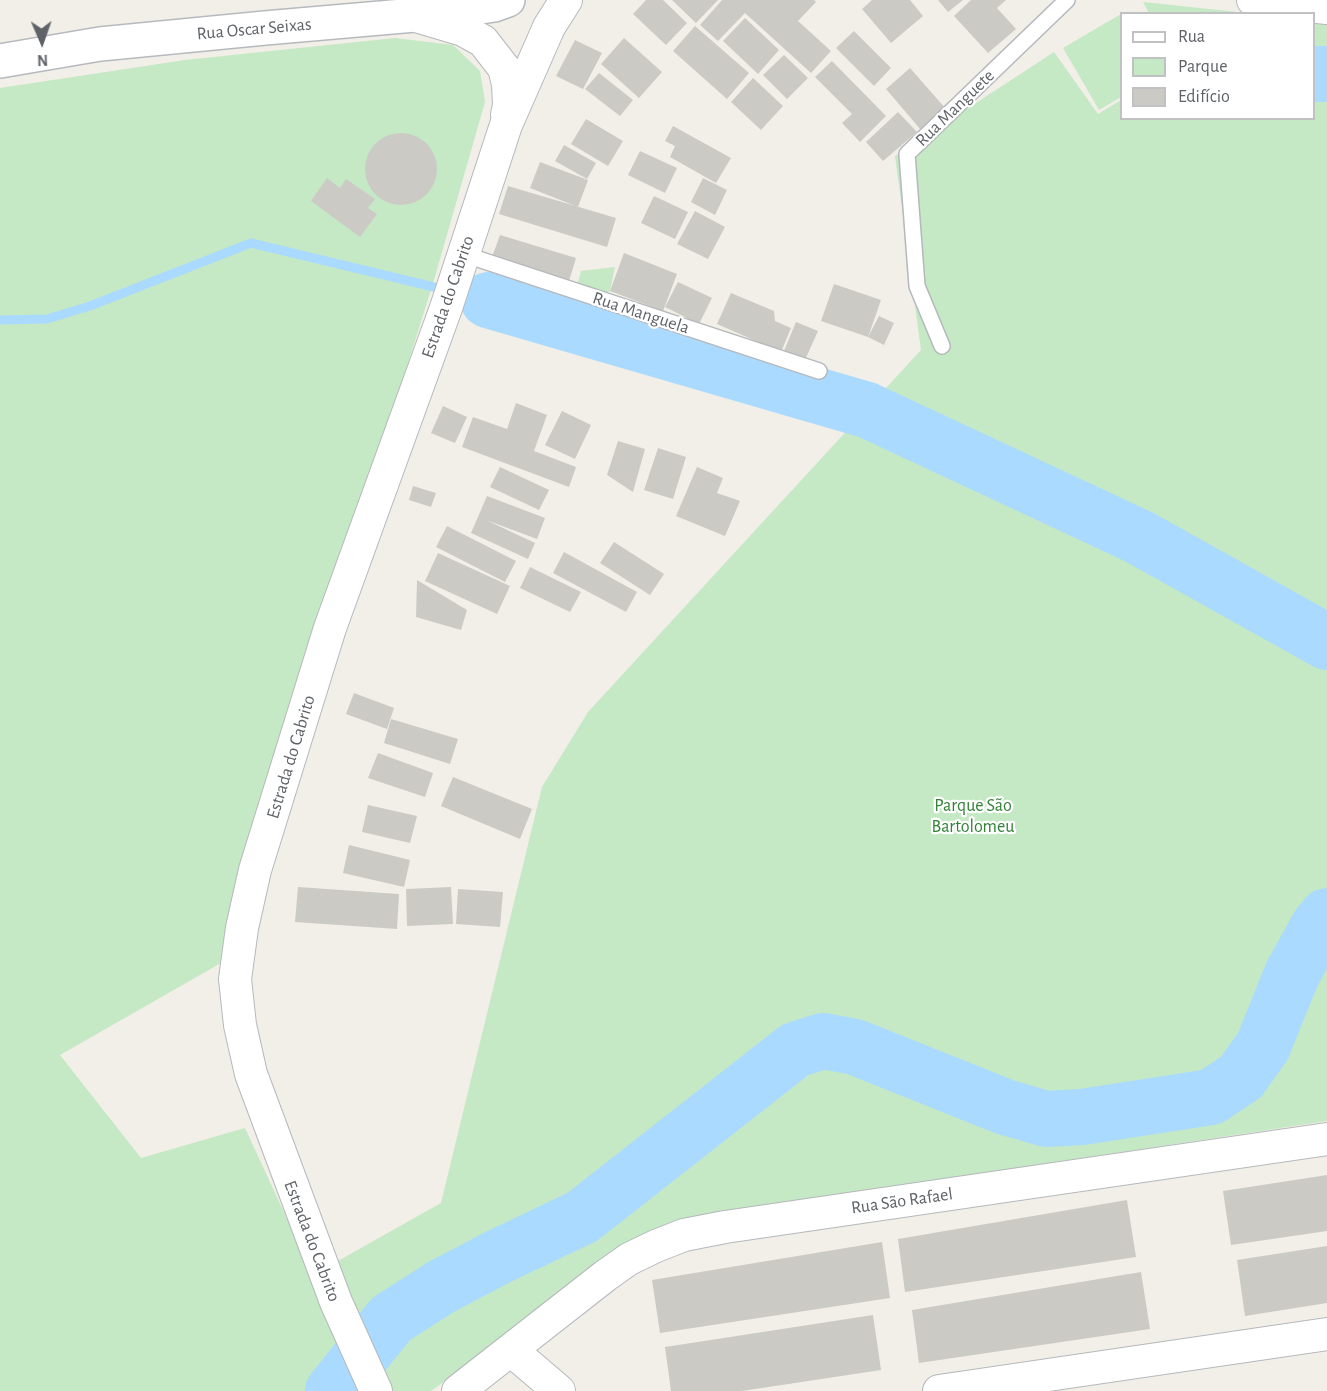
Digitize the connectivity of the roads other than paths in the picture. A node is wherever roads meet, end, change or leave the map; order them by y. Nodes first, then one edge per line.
1 (508, 0) edge
2 (566, 0) edge
3 (1067, 0) edge
4 (1253, 0) edge
5 (1327, 8) edge
6 (416, 16) junction
7 (0, 61) edge
8 (506, 125) junction
9 (462, 258) junction
10 (942, 346) dead end
11 (819, 371) dead end
12 (1327, 1139) edge
13 (1327, 1334) edge
14 (511, 1350) junction
15 (376, 1391) edge
16 (458, 1391) edge
17 (559, 1391) edge
18 (939, 1391) edge

1 - 6 main road, Rua Oscar Seixas
2 - 8 street, Estrada do Cabrito
3 - 10 lane, Rua Manguete
4 - 5 street
6 - 7 main road, Rua Oscar Seixas
6 - 8 street, Estrada do Cabrito
8 - 9 street, Estrada do Cabrito
9 - 11 lane, Rua Manguela
9 - 15 street, Estrada do Cabrito
12 - 14 street, Rua São Rafael
13 - 18 street
14 - 16 street, Rua São Rafael
14 - 17 street

